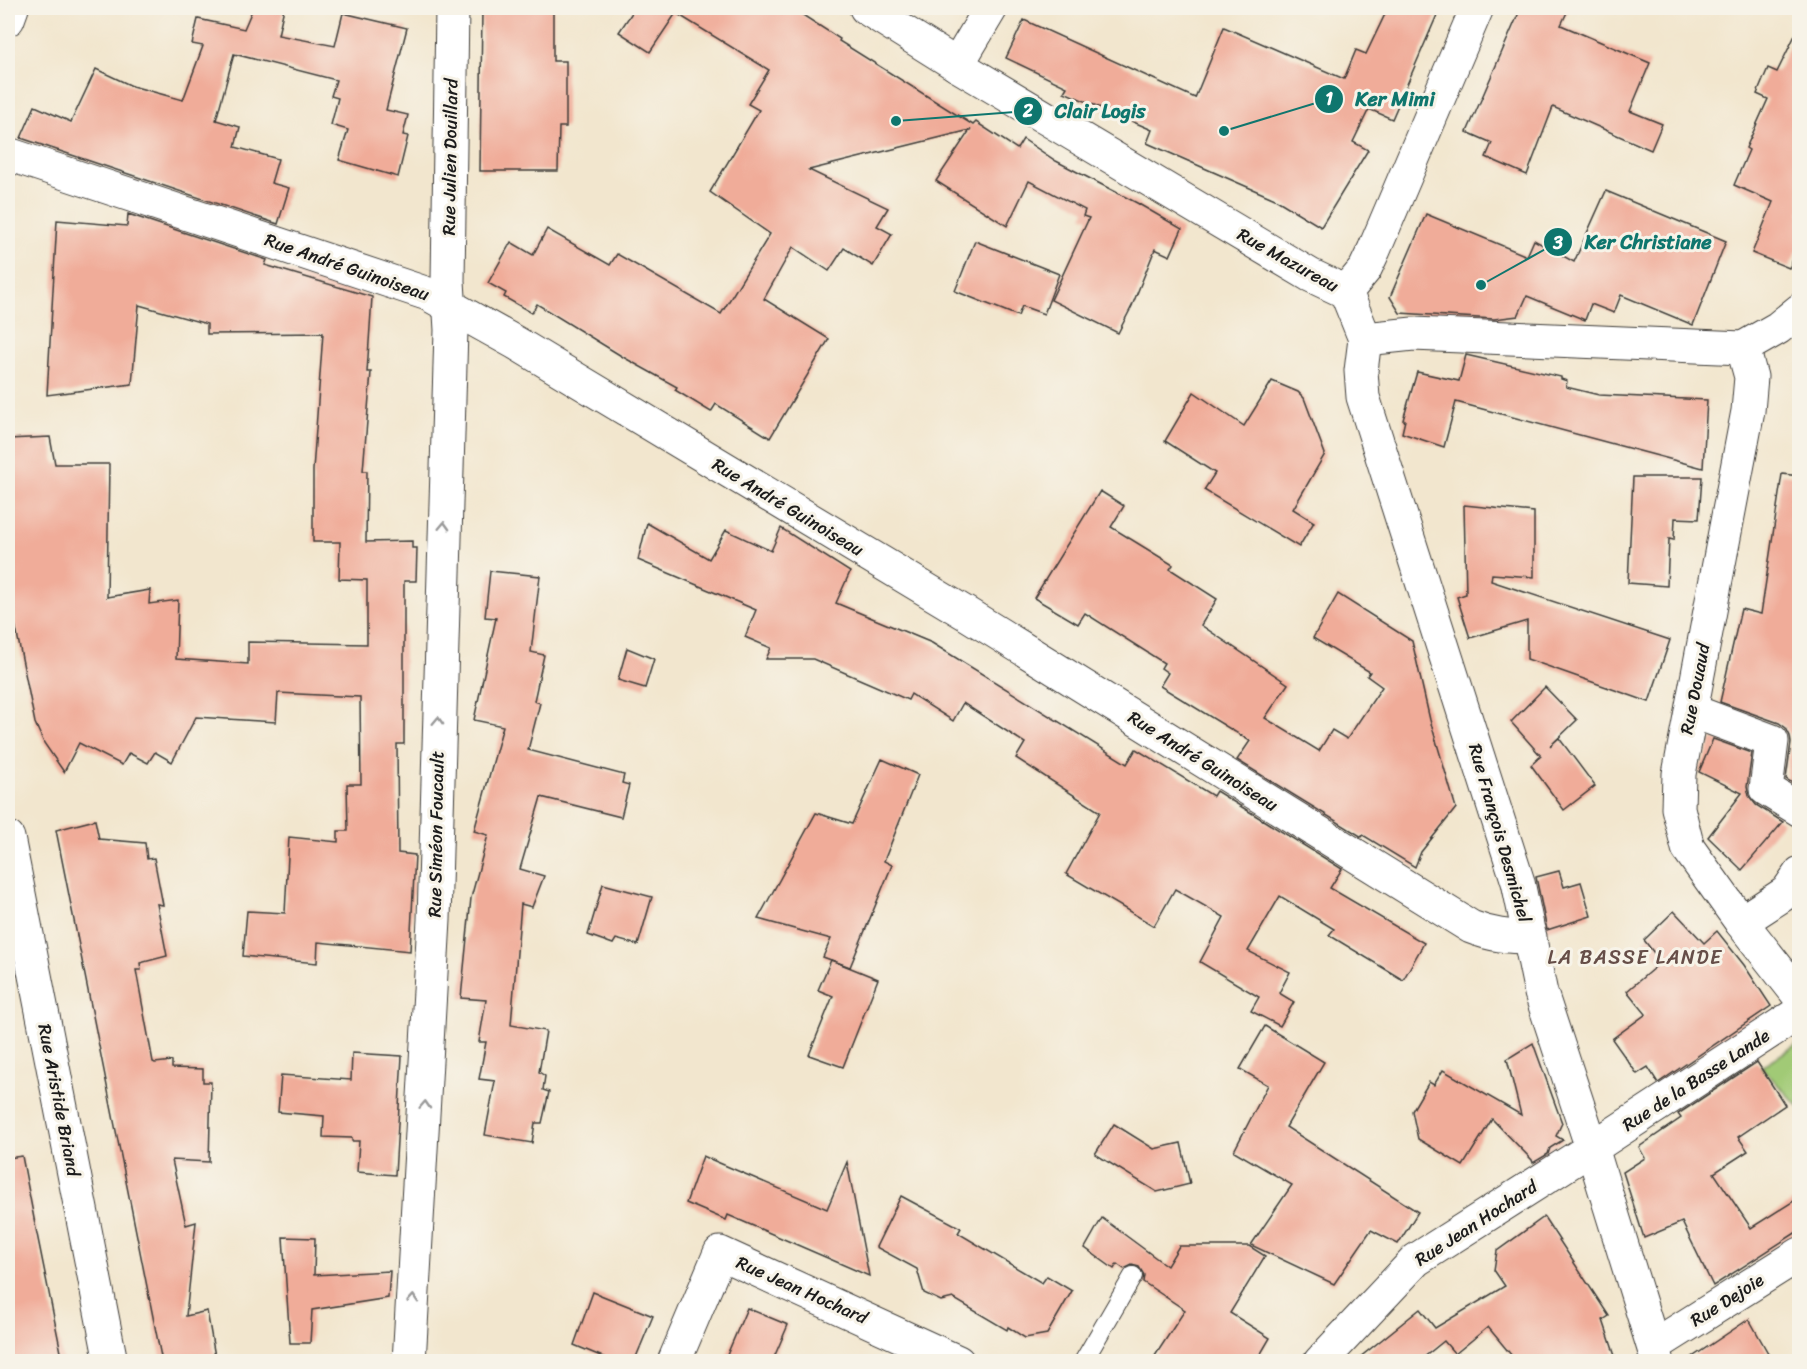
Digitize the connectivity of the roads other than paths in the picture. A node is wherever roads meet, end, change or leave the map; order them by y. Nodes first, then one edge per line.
1 (12, 8) edge
2 (452, 8) edge
3 (866, 8) edge
4 (991, 8) edge
5 (1476, 8) edge
6 (8, 19) edge
7 (957, 65) junction
8 (8, 154) edge
9 (1346, 292) junction
10 (450, 306) junction
11 (1800, 310) edge
12 (1365, 339) junction
13 (1743, 348) junction
14 (1692, 711) junction
15 (1800, 810) edge
16 (8, 838) edge
17 (1800, 873) edge
18 (1741, 922) junction
19 (1530, 937) junction
20 (1800, 997) edge
21 (1800, 1012) edge
22 (1592, 1148) junction
23 (1800, 1254) edge
24 (1133, 1276) dead end
25 (1656, 1354) edge
26 (111, 1362) edge
27 (409, 1362) edge
28 (674, 1362) edge
29 (958, 1362) edge
30 (1083, 1362) edge
31 (1320, 1362) edge

1 - 6 street
2 - 10 street, Rue Julien Douillard
3 - 7 street, Rue Mazureau
4 - 7 street
5 - 9 street
7 - 9 street, Rue Mazureau
8 - 10 street, Rue André Guinoiseau
9 - 12 street, Rue Mazureau
10 - 19 street, Rue André Guinoiseau
27 -> 10 street, Rue Siméon Foucault
11 - 13 street
12 - 13 street
12 - 19 street, Rue François Desmichel
13 - 14 street, Rue Douaud
14 - 15 street
14 - 18 street, Rue Douaud
16 - 26 street, Rue Aristide Briand
17 - 18 street
18 - 20 street, Rue Douaud
19 - 22 street, Rue François Desmichel
21 - 22 street, Rue de la Basse Lande
22 - 25 street, Rue François Desmichel
22 - 31 street, Rue Jean Hochard
23 - 25 street, Rue Dejoie
24 - 30 lane
28 - 29 street, Rue Jean Hochard

